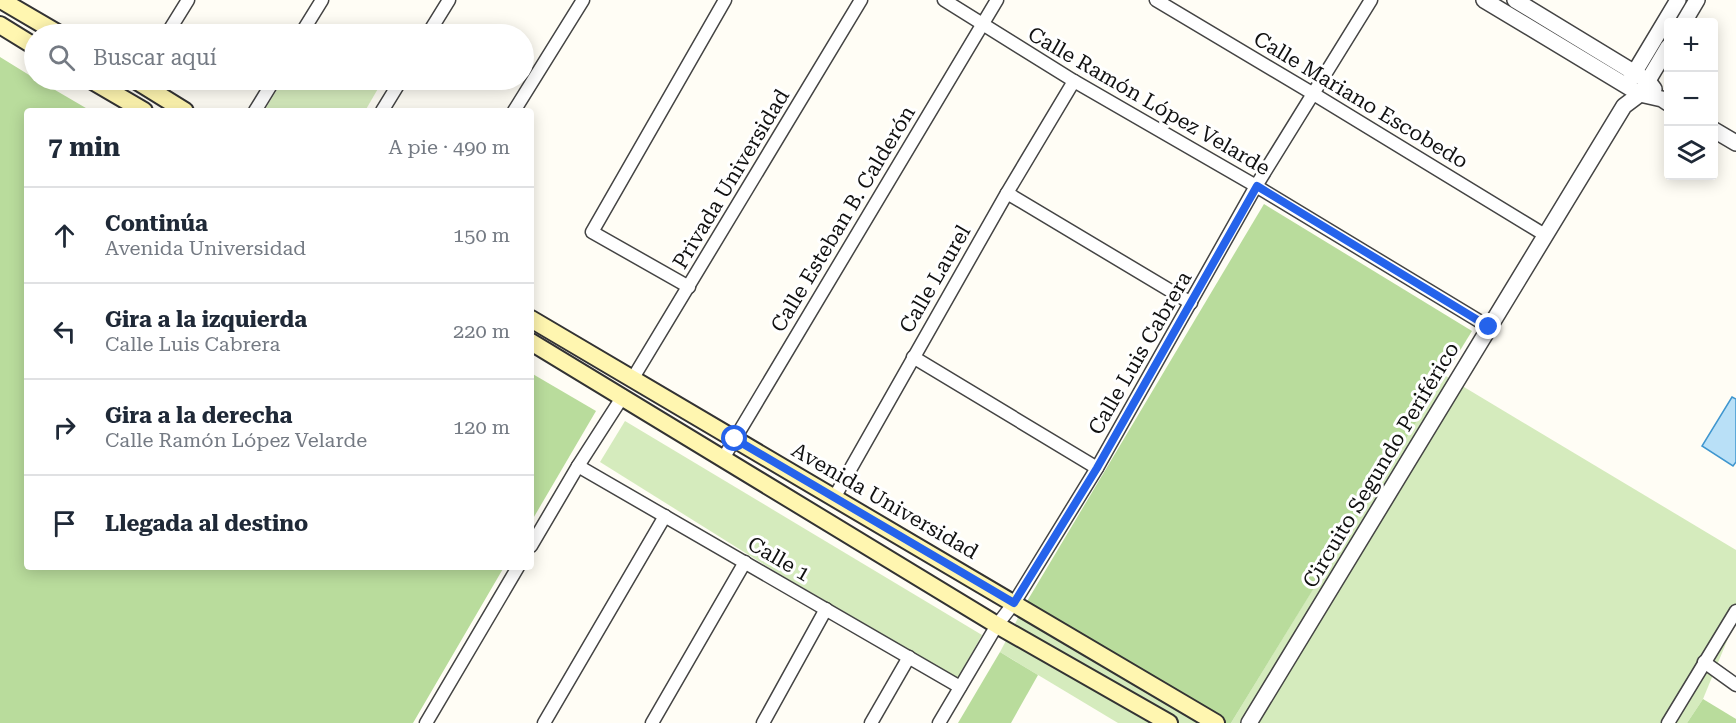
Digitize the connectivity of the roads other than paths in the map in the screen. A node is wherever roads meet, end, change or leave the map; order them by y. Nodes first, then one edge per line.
1 (1, 0) edge
2 (188, 0) edge
3 (322, 0) edge
4 (449, 0) edge
5 (583, 0) edge
6 (725, 0) edge
7 (861, 0) edge
8 (944, 0) edge
9 (997, 0) edge
10 (1156, 0) edge
11 (1371, 0) edge
12 (1484, 0) edge
13 (1515, 0) edge
14 (1678, 0) edge
15 (1697, 0) edge
16 (1686, 18) edge
17 (42, 24) edge
18 (173, 24) edge
19 (307, 24) edge
20 (434, 24) edge
21 (0, 25) edge
22 (981, 25) junction
23 (24, 40) edge
24 (1664, 54) edge
25 (534, 78) edge
26 (1630, 79) junction
27 (1074, 81) junction
28 (1644, 88) junction
29 (109, 90) edge
30 (133, 90) edge
31 (153, 90) edge
32 (268, 90) edge
33 (395, 90) edge
34 (526, 90) edge
35 (1312, 93) junction
36 (1664, 100) edge
37 (128, 101) junction
38 (1624, 106) junction
39 (139, 108) edge
40 (180, 108) edge
41 (257, 108) edge
42 (384, 108) edge
43 (515, 108) edge
44 (1718, 133) edge
45 (1736, 143) edge
46 (1257, 186) junction
47 (1007, 193) junction
48 (1545, 235) junction
49 (689, 287) junction
50 (1191, 303) junction
51 (534, 321) edge
52 (1489, 327) junction
53 (534, 344) edge
54 (575, 345) junction
55 (913, 357) junction
56 (564, 361) junction
57 (633, 378) junction
58 (623, 396) junction
59 (735, 439) junction
60 (724, 458) junction
61 (578, 466) junction
62 (1097, 468) junction
63 (834, 498) junction
64 (665, 516) junction
65 (534, 541) edge
66 (745, 562) junction
67 (516, 570) edge
68 (1014, 603) junction
69 (826, 609) junction
70 (1736, 611) edge
71 (998, 625) junction
72 (909, 657) junction
73 (1704, 662) junction
74 (1736, 685) edge
75 (960, 687) junction
76 (426, 723) edge
77 (544, 723) edge
78 (652, 723) edge
79 (763, 723) edge
80 (871, 723) edge
81 (939, 723) edge
82 (1168, 723) edge
83 (1216, 723) edge
84 (1250, 723) edge
85 (1668, 723) edge

1 - 17 main road
2 - 18 street
3 - 19 street
4 - 20 street
5 - 25 street
6 - 49 street
7 - 49 street, Privada Universidad
8 - 22 street, Calle Ramón López Velarde
9 - 22 street, Calle Esteban B. Calderón
10 - 35 street, Calle Mariano Escobedo
11 - 35 street, Calle Luis Cabrera
12 - 26 street
13 - 26 street
14 - 26 street
15 - 16 street
21 - 23 main road
22 - 27 street, Calle Ramón López Velarde
22 - 59 street, Calle Esteban B. Calderón
24 - 28 street
26 - 28 street
26 - 38 street, Circuito Segundo Periférico
27 - 46 street, Calle Ramón López Velarde
27 - 47 street, Calle Laurel
28 - 36 street
28 - 38 street, Circuito Segundo Periférico
29 - 37 main road
30 - 37 street
31 - 40 main road
32 - 41 street
33 - 42 street
34 - 43 street
35 - 46 street, Calle Luis Cabrera
35 - 48 street, Calle Mariano Escobedo
37 - 39 main road
38 - 48 street, Circuito Segundo Periférico
44 - 45 street
46 - 50 street, Calle Luis Cabrera
46 - 52 street, Calle Ramón López Velarde
47 - 50 street
47 - 55 street, Calle Laurel
48 - 52 street, Circuito Segundo Periférico
49 - 57 street, Privada Universidad
50 - 62 street, Calle Luis Cabrera
51 - 54 main road, Avenida Universidad
52 - 84 street, Circuito Segundo Periférico
53 - 56 main road
54 - 56 street
54 - 57 main road, Avenida Universidad
55 - 62 street
55 - 63 street, Calle Laurel
56 - 58 main road
57 - 59 main road, Avenida Universidad
58 - 60 main road
58 - 61 street
59 - 60 street, Calle Esteban B. Calderón
59 - 63 main road, Avenida Universidad
60 - 71 main road
61 - 64 street, Calle 1
61 - 65 street
62 - 68 street, Calle Luis Cabrera
63 - 68 main road, Avenida Universidad
64 - 66 street, Calle 1
64 - 77 street
66 - 69 street, Calle 1
66 - 78 street
67 - 76 street
68 - 71 street, Calle Luis Cabrera
68 - 83 main road, Avenida Universidad
69 - 72 street, Calle 1
69 - 79 street
70 - 73 street
71 - 75 street, Calle Luis Cabrera
71 - 82 main road
72 - 75 street, Calle 1
72 - 80 street
73 - 74 street
73 - 85 street
75 - 81 street, Calle Luis Cabrera

